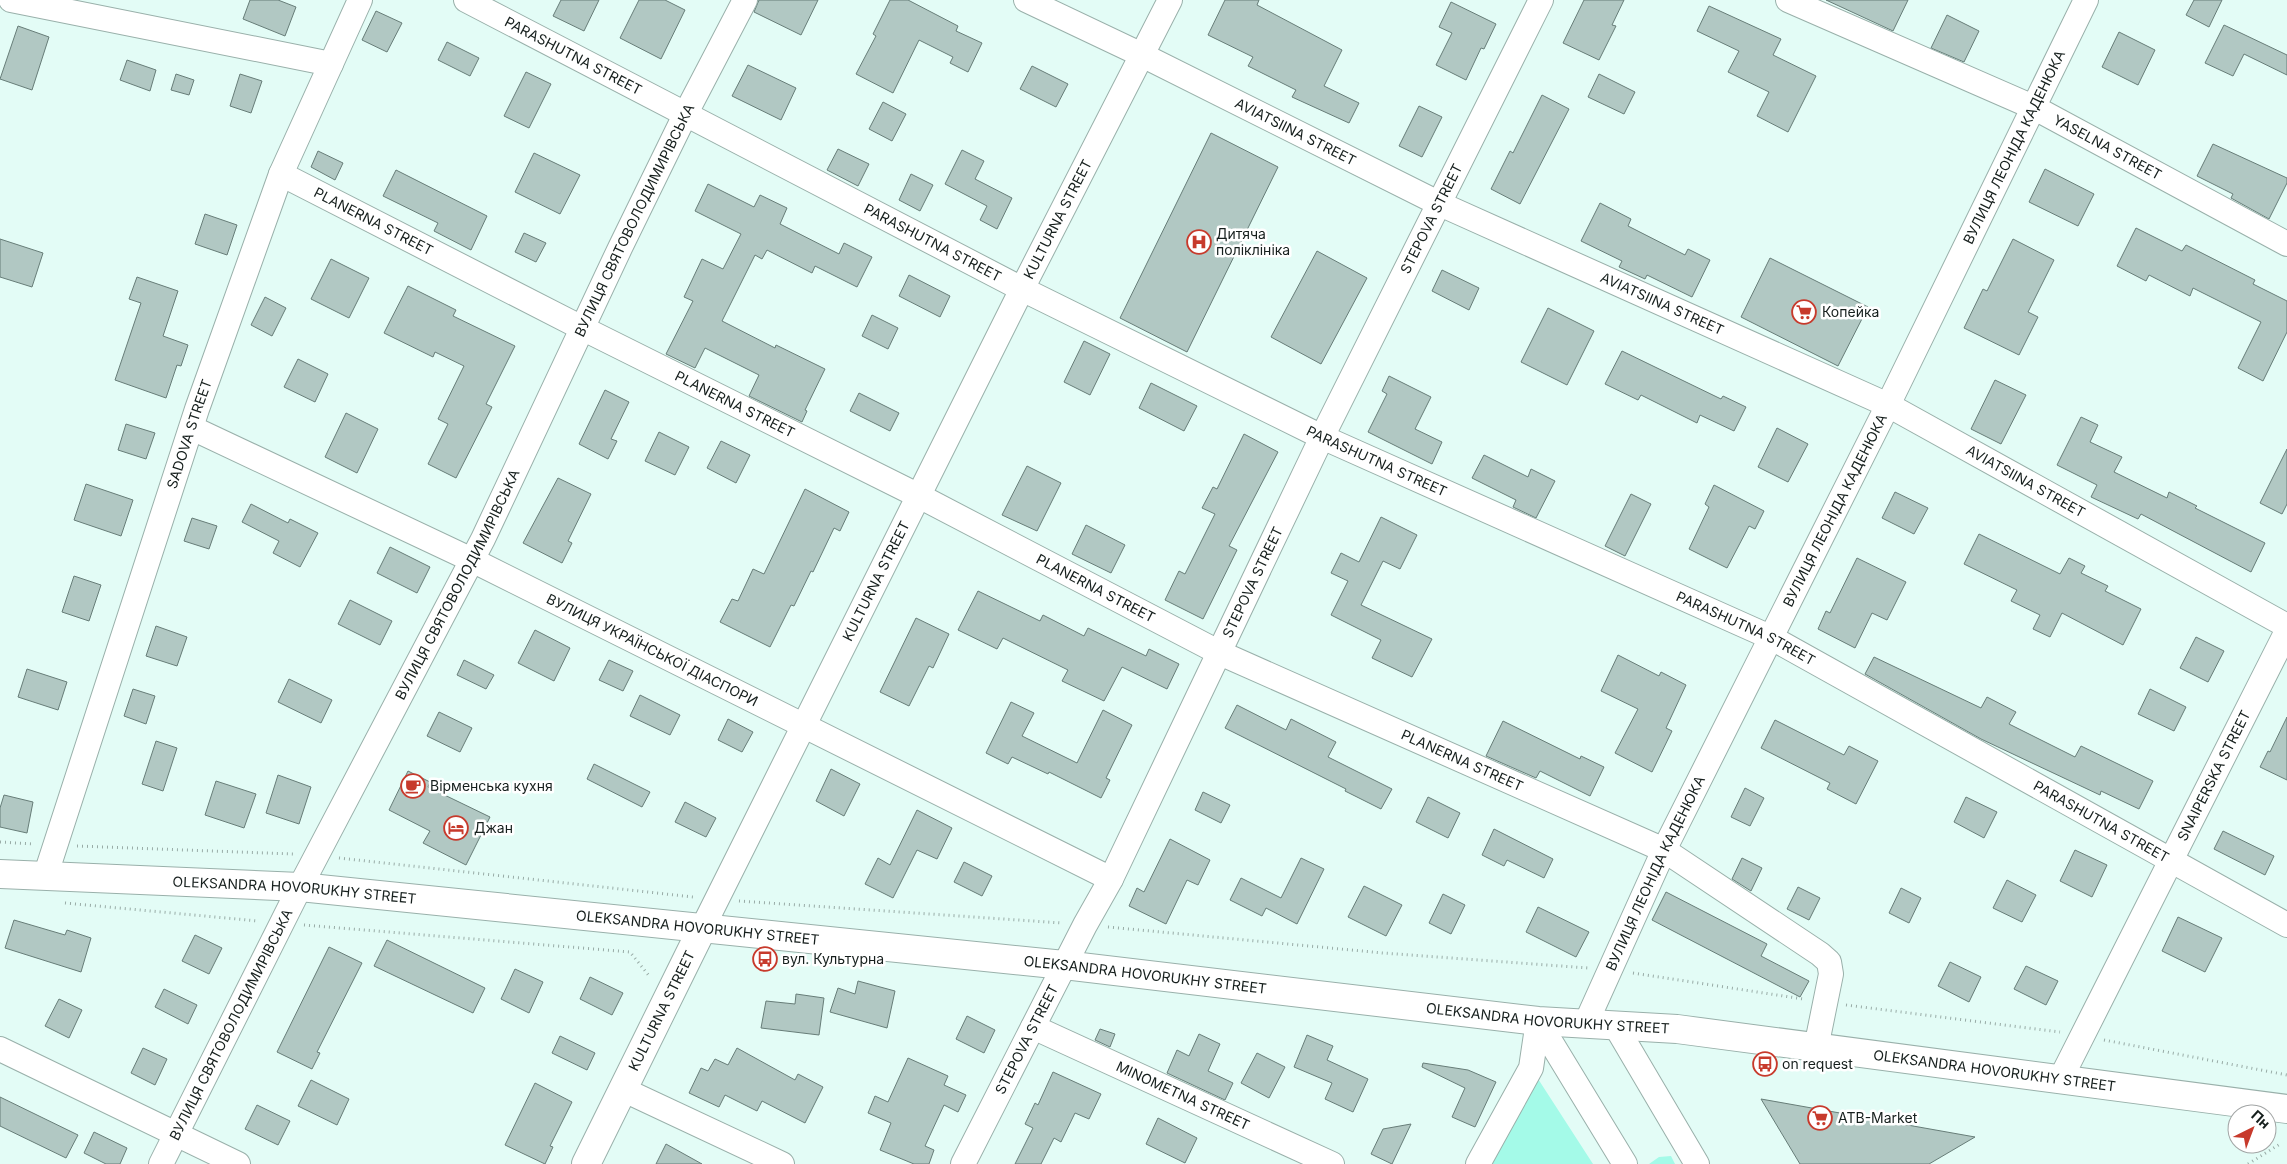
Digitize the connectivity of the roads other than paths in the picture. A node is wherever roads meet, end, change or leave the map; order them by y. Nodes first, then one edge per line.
1 (11, 0) edge
2 (360, 0) edge
3 (466, 0) edge
4 (745, 0) edge
5 (1026, 0) edge
6 (1170, 0) edge
7 (1541, 0) edge
8 (1788, 0) edge
9 (2086, 0) edge
10 (1142, 55) junction
11 (331, 64) junction
12 (2033, 107) junction
13 (686, 113) junction
14 (281, 174) junction
15 (1440, 204) junction
16 (2287, 244) edge
17 (1022, 289) junction
18 (582, 328) junction
19 (1888, 405) junction
20 (192, 428) junction
21 (1322, 437) junction
22 (919, 496) junction
23 (472, 560) junction
24 (2287, 626) edge
25 (2287, 631) edge
26 (1770, 637) junction
27 (1220, 652) junction
28 (804, 726) junction
29 (1664, 850) junction
30 (2172, 862) junction
31 (0, 874) edge
32 (45, 877) junction
33 (1111, 879) junction
34 (300, 887) junction
35 (2287, 925) edge
36 (702, 929) junction
37 (1064, 966) junction
38 (1538, 1021) junction
39 (1586, 1023) junction
40 (1615, 1025) junction
41 (1033, 1027) junction
42 (0, 1048) edge
43 (1816, 1048) junction
44 (2060, 1080) junction
45 (622, 1089) junction
46 (2287, 1109) edge
47 (176, 1134) junction
48 (161, 1164) edge
49 (238, 1164) edge
50 (586, 1164) edge
51 (782, 1164) edge
52 (963, 1164) edge
53 (1332, 1164) edge
54 (1478, 1164) edge
55 (1625, 1164) edge
56 (1697, 1164) edge

1 - 11 street
2 - 11 street, SADOVA STREET
3 - 13 street, PARASHUTNA STREET
4 - 13 street, ВУЛИЦЯ СВЯТОВОЛОДИМИРІВСЬКА
5 - 10 street, AVIATSIINA STREET
6 - 10 street, KULTURNA STREET
7 - 15 street, STEPOVA STREET
8 - 12 street, YASELNA STREET
9 - 12 street, ВУЛИЦЯ ЛЕОНІДА КАДЕНЮКА
10 - 15 street, AVIATSIINA STREET
10 - 17 street, KULTURNA STREET
11 - 14 street, SADOVA STREET
12 - 16 street, YASELNA STREET
12 - 19 street, ВУЛИЦЯ ЛЕОНІДА КАДЕНЮКА
13 - 17 street, PARASHUTNA STREET
13 - 18 street, ВУЛИЦЯ СВЯТОВОЛОДИМИРІВСЬКА
14 - 18 street, PLANERNA STREET
14 - 20 street, SADOVA STREET
15 - 19 street, AVIATSIINA STREET
15 - 21 street, STEPOVA STREET
17 - 21 street, PARASHUTNA STREET
17 - 22 street, KULTURNA STREET
18 - 22 street, PLANERNA STREET
18 - 23 street, ВУЛИЦЯ СВЯТОВОЛОДИМИРІВСЬКА
19 - 24 street, AVIATSIINA STREET
19 - 26 street, ВУЛИЦЯ ЛЕОНІДА КАДЕНЮКА
20 - 23 street, ВУЛИЦЯ УКРАЇНСЬКОЇ ДІАСПОРИ
20 - 32 street, SADOVA STREET
21 - 26 street, PARASHUTNA STREET
21 - 27 street, STEPOVA STREET
22 - 27 street, PLANERNA STREET
22 - 28 street, KULTURNA STREET
23 - 28 street, ВУЛИЦЯ УКРАЇНСЬКОЇ ДІАСПОРИ
23 - 34 street, ВУЛИЦЯ СВЯТОВОЛОДИМИРІВСЬКА
25 - 30 street, SNAIPERSKA STREET
26 - 29 street, ВУЛИЦЯ ЛЕОНІДА КАДЕНЮКА
26 - 30 street, PARASHUTNA STREET
27 - 29 street, PLANERNA STREET
27 - 33 street, STEPOVA STREET
28 - 33 street, ВУЛИЦЯ УКРАЇНСЬКОЇ ДІАСПОРИ
28 - 36 street, KULTURNA STREET
29 - 39 street, ВУЛИЦЯ ЛЕОНІДА КАДЕНЮКА
29 - 43 street, PLANERNA STREET
30 - 35 street, PARASHUTNA STREET
30 - 44 street, SNAIPERSKA STREET
31 - 32 main road, OLEKSANDRA HOVORUKHY STREET
32 - 34 main road, OLEKSANDRA HOVORUKHY STREET
33 - 37 street, STEPOVA STREET
34 - 36 main road, OLEKSANDRA HOVORUKHY STREET
34 - 47 street, ВУЛИЦЯ СВЯТОВОЛОДИМИРІВСЬКА
36 - 37 main road, OLEKSANDRA HOVORUKHY STREET
36 - 45 main road, KULTURNA STREET
37 - 38 main road, OLEKSANDRA HOVORUKHY STREET
37 - 41 street, STEPOVA STREET
38 - 39 main road, OLEKSANDRA HOVORUKHY STREET
38 - 54 street
38 - 55 street
39 - 40 main road, OLEKSANDRA HOVORUKHY STREET
40 - 43 main road, OLEKSANDRA HOVORUKHY STREET
40 - 56 street
41 - 52 street, STEPOVA STREET
41 - 53 street, MINOMETNA STREET
42 - 47 street
43 - 44 main road, OLEKSANDRA HOVORUKHY STREET
44 - 46 main road, OLEKSANDRA HOVORUKHY STREET
45 - 50 main road, KULTURNA STREET
45 - 51 street
47 - 48 street, ВУЛИЦЯ СВЯТОВОЛОДИМИРІВСЬКА
47 - 49 street

